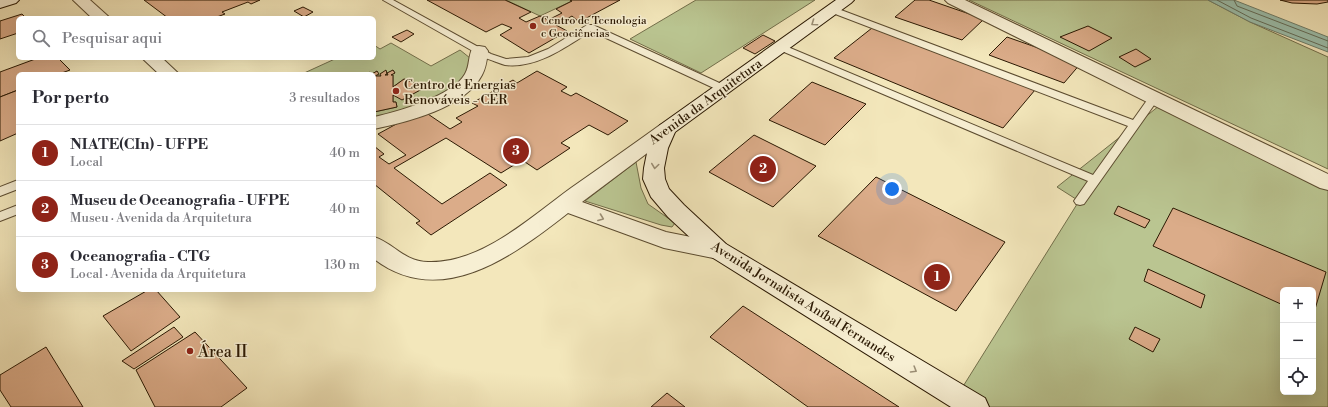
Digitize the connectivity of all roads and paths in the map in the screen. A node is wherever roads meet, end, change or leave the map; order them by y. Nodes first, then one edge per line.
1 (11, 0) edge
2 (81, 0) edge
3 (387, 0) edge
4 (953, 0) edge
5 (0, 3) edge
6 (840, 5) edge
7 (100, 16) edge
8 (780, 47) junction
9 (479, 51) junction
10 (153, 60) edge
11 (168, 72) edge
12 (722, 88) junction
13 (1154, 98) junction
14 (376, 122) edge
15 (1136, 125) junction
16 (667, 129) junction
17 (1095, 180) junction
18 (1328, 183) edge
19 (16, 185) edge
20 (0, 192) edge
21 (1080, 201) dead end
22 (565, 204) junction
23 (16, 210) edge
24 (0, 217) edge
25 (376, 247) edge
26 (718, 250) junction
27 (976, 407) edge

1 - 5 street
2 - 7 street
3 - 9 lane
4 - 13 street
6 -> 8 street, Avenida da Arquitetura
6 - 15 lane
8 - 12 street, Avenida da Arquitetura
8 - 17 lane
9 - 12 lane
9 - 14 street
10 - 11 street
12 - 16 street, Avenida da Arquitetura
13 - 15 lane
13 - 18 street
15 - 17 lane
16 - 22 street, Avenida da Arquitetura
16 -> 26 street, Avenida Jornalista Aníbal Fernandes
17 - 21 lane
19 - 20 lane
22 - 25 street, Avenida da Arquitetura
22 -> 26 street
23 - 24 lane
26 -> 27 street, Avenida Jornalista Aníbal Fernandes

